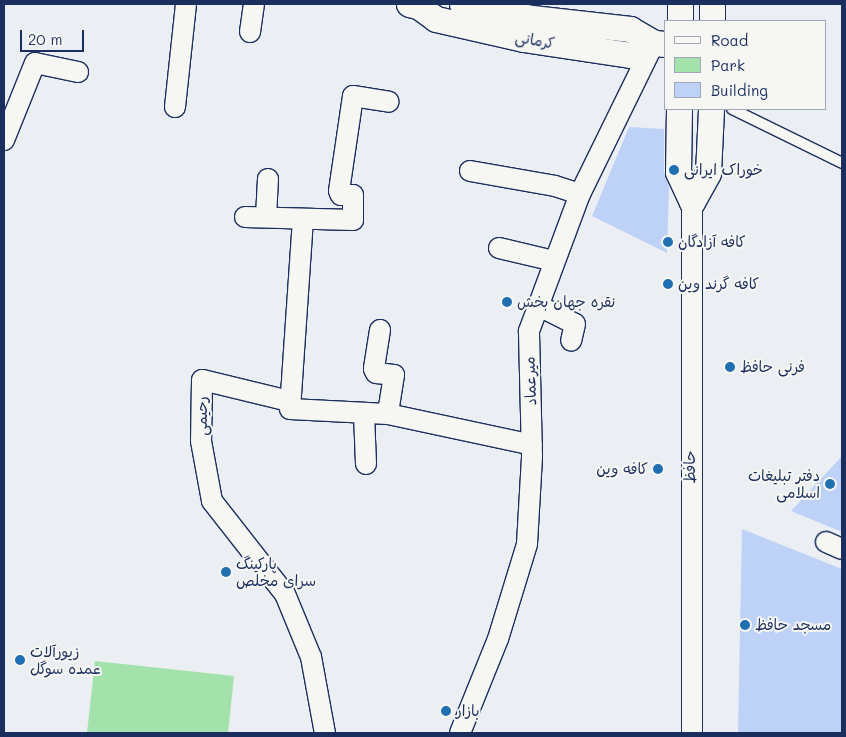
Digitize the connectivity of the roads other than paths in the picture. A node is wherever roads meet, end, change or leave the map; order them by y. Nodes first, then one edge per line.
1 (186, 4) edge
2 (254, 4) edge
3 (418, 4) edge
4 (462, 4) edge
5 (680, 4) edge
6 (712, 4) edge
7 (531, 20) edge
8 (680, 20) edge
9 (712, 20) edge
10 (250, 32) dead end
11 (660, 44) edge
12 (78, 72) dead end
13 (12, 91) edge
14 (389, 102) dead end
15 (174, 108) dead end
16 (679, 110) edge
17 (711, 110) edge
18 (734, 110) edge
19 (4, 140) edge
20 (842, 163) edge
21 (470, 171) dead end
22 (268, 179) dead end
23 (580, 194) junction
24 (692, 202) junction
25 (245, 217) dead end
26 (266, 217) junction
27 (303, 219) junction
28 (499, 248) dead end
29 (554, 261) junction
30 (537, 305) junction
31 (380, 330) dead end
32 (571, 341) dead end
33 (288, 401) junction
34 (364, 414) junction
35 (388, 414) junction
36 (532, 445) junction
37 (366, 464) dead end
38 (325, 733) edge
39 (460, 733) edge
40 (692, 733) edge

1 - 15 street
2 - 10 street
3 - 7 street, کرمانی
4 - 7 street, کرمانی
5 - 8 street
6 - 9 street
7 - 11 street, کرمانی
11 - 23 street, میرعماد
12 - 13 street
13 - 19 street
14 - 27 street
16 - 24 street, حافظ
17 - 24 street, حافظ
18 - 20 lane
21 - 23 street
22 - 26 street
23 - 29 street, میرعماد
24 - 40 street, حافظ
25 - 26 street
26 - 27 street
27 - 33 street
28 - 29 street
29 - 30 street, میرعماد
30 - 32 street
30 - 36 street, میرعماد
31 - 35 street
33 - 34 street, رحیمی
33 - 38 street, رحیمی
34 - 35 street, رحیمی
34 - 37 street
35 - 36 street, رحیمی
36 - 39 street, میرعماد

